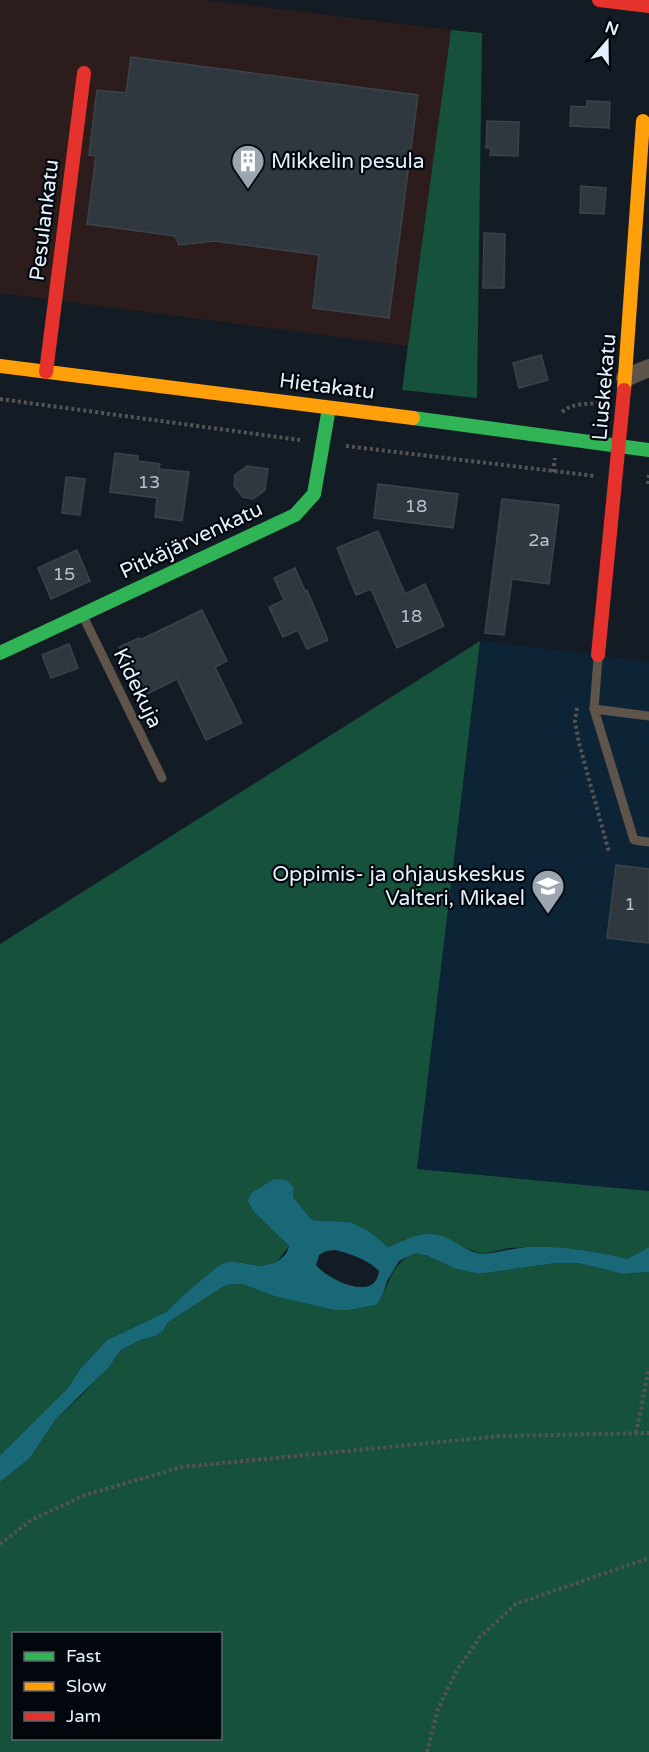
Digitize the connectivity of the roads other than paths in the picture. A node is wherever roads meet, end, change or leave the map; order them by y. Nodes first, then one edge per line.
1 (599, 0) edge
2 (649, 6) edge
3 (84, 73) dead end
4 (643, 120) dead end
5 (0, 366) edge
6 (649, 368) edge
7 (46, 372) junction
8 (625, 378) junction
9 (329, 408) junction
10 (620, 444) junction
11 (649, 450) edge
12 (82, 614) junction
13 (0, 652) edge
14 (598, 655) joint
15 (594, 709) junction
16 (649, 716) edge
17 (162, 778) dead end
18 (649, 842) edge

1 - 2 main road
3 - 7 main road, Pesulankatu
4 - 8 main road, Liuskekatu
5 - 7 main road, Hietakatu
6 - 8 street
7 - 9 main road, Hietakatu
8 - 10 main road, Liuskekatu
9 - 10 main road, Hietakatu
9 - 12 main road, Pitkäjärvenkatu
10 - 11 main road, Hietakatu
10 - 14 main road, Liuskekatu
12 - 13 main road, Pitkäjärvenkatu
12 - 17 lane, Kidekuja
14 - 15 lane
15 - 16 lane
15 - 18 lane

